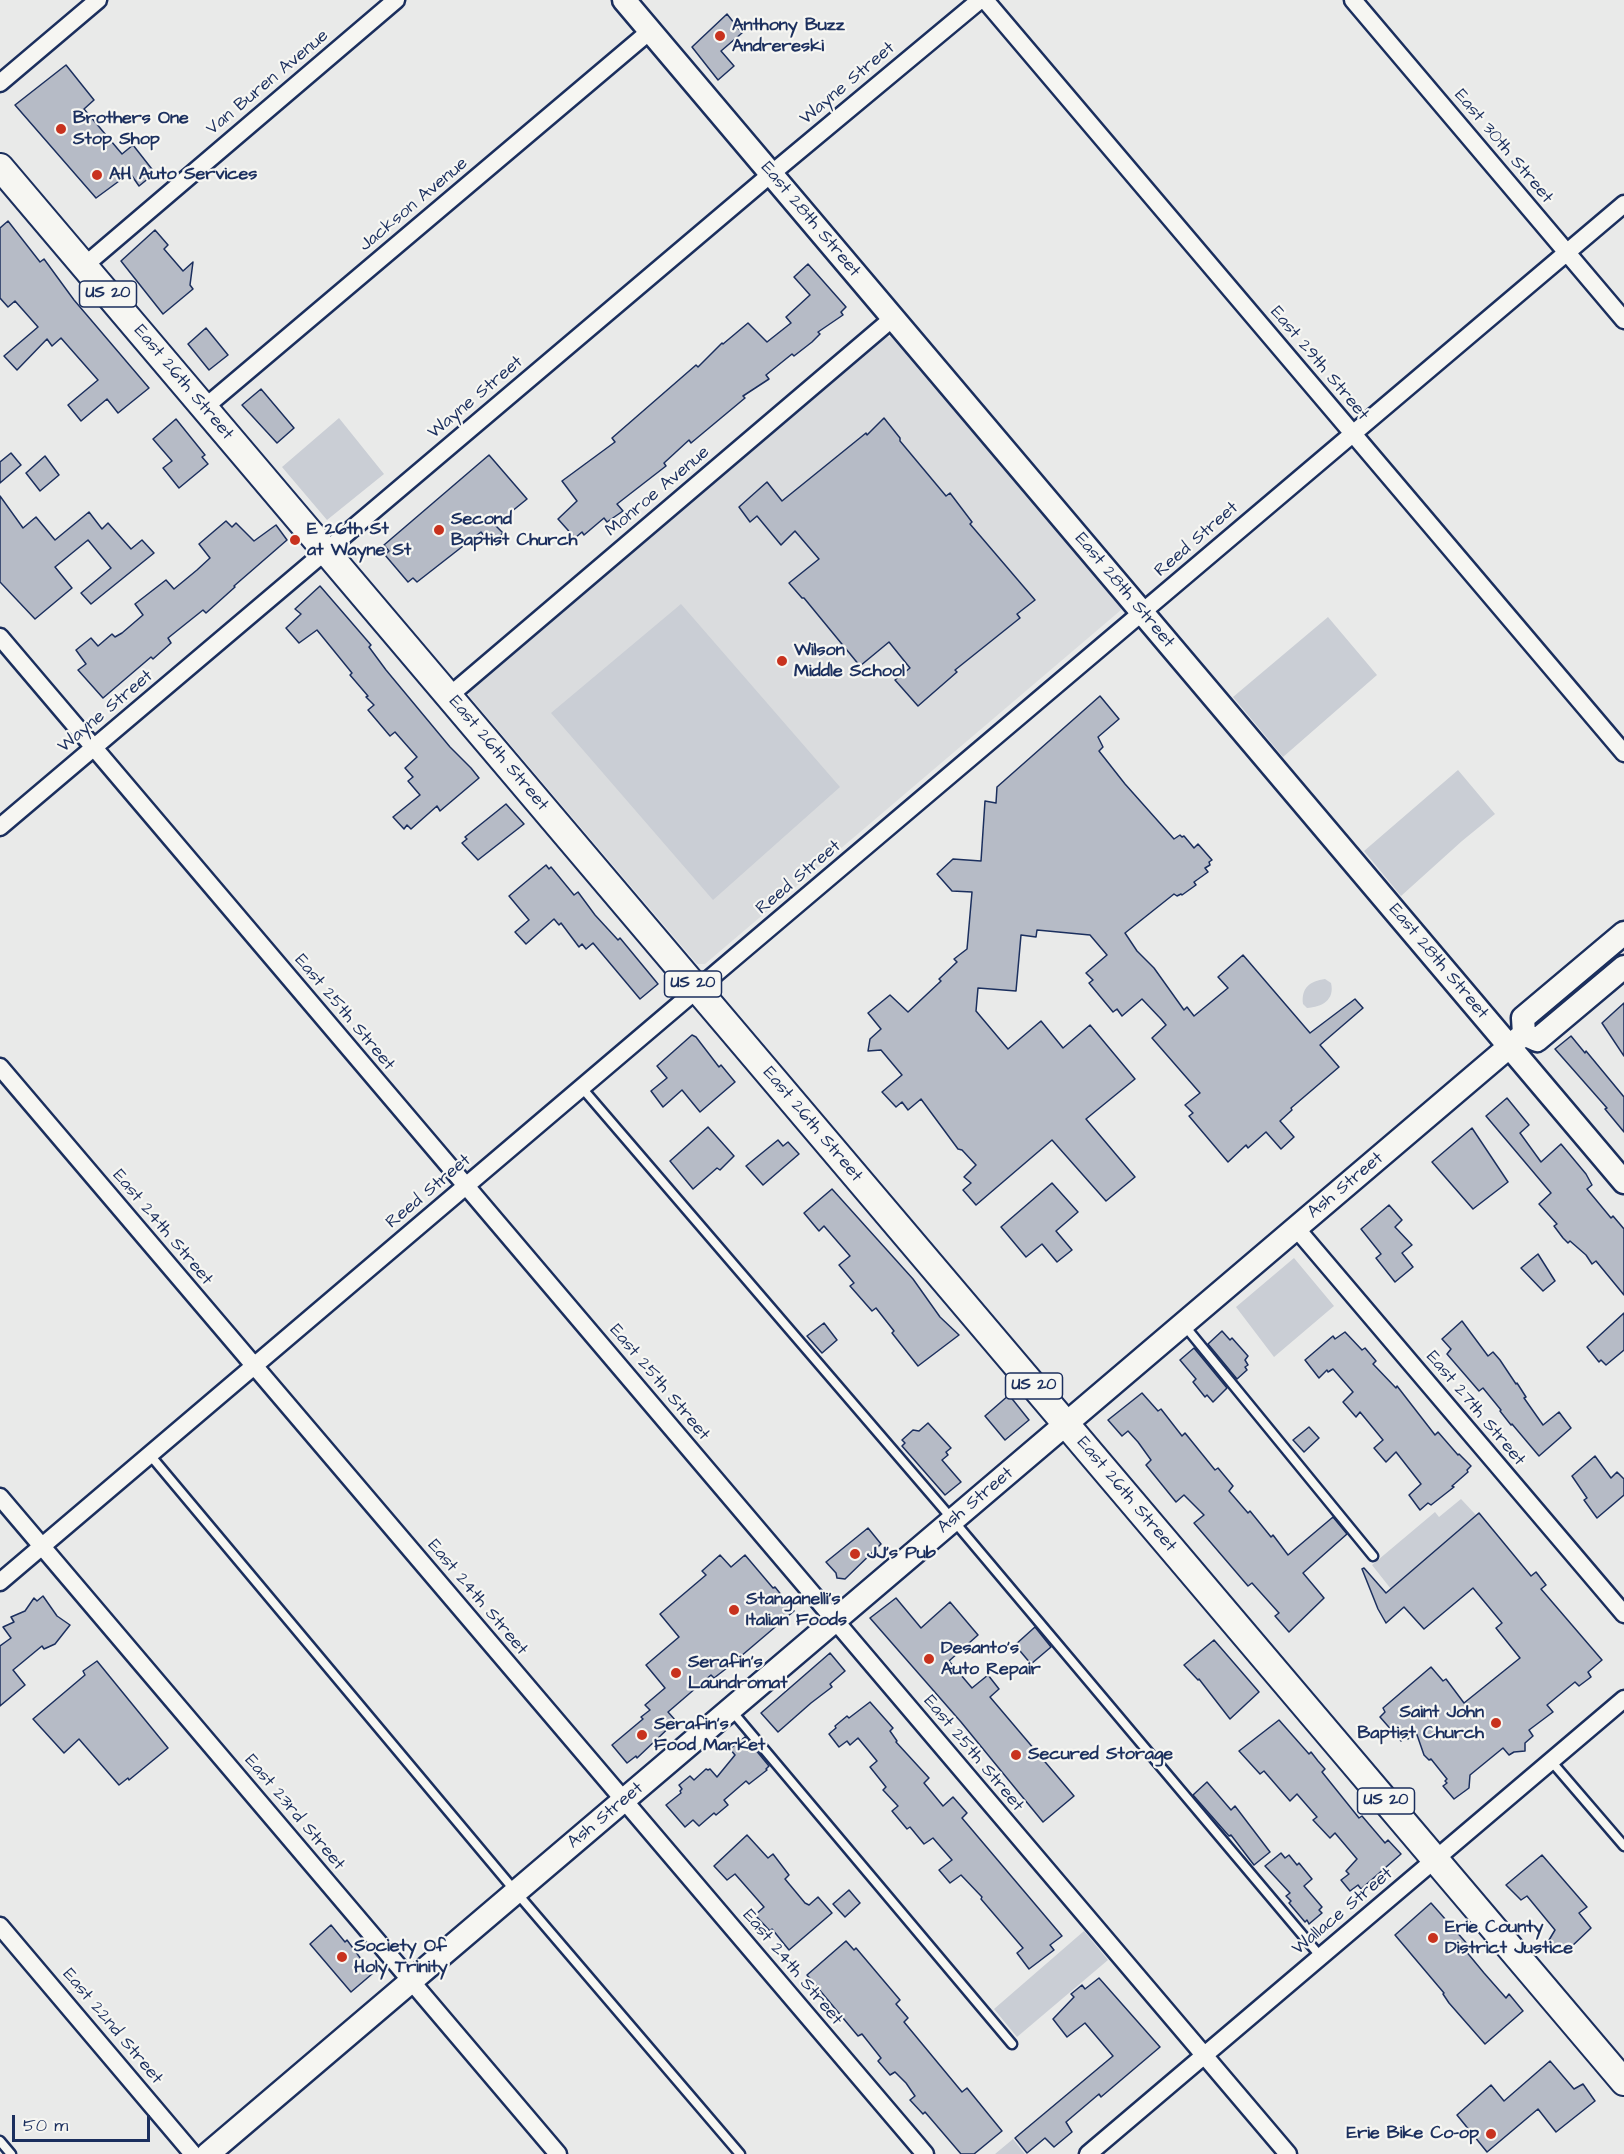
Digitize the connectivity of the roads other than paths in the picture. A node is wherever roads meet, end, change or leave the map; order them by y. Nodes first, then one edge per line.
1 (98, 0) edge
2 (396, 0) edge
3 (624, 0) edge
4 (980, 0) edge
5 (985, 0) edge
6 (1353, 0) edge
7 (650, 31) junction
8 (0, 83) edge
9 (0, 167) edge
10 (771, 174) junction
11 (1624, 204) edge
12 (1567, 252) junction
13 (84, 266) junction
14 (893, 318) junction
15 (1624, 320) edge
16 (204, 408) junction
17 (1351, 432) junction
18 (326, 551) junction
19 (1142, 613) junction
20 (0, 637) edge
21 (449, 696) junction
22 (94, 748) junction
23 (1624, 753) edge
24 (0, 828) edge
25 (1624, 933) edge
26 (1624, 967) edge
27 (698, 990) junction
28 (1517, 1041) junction
29 (0, 1067) edge
30 (582, 1088) junction
31 (1624, 1182) edge
32 (466, 1186) junction
33 (1296, 1228) junction
34 (1184, 1324) junction
35 (254, 1366) junction
36 (1066, 1424) junction
37 (150, 1455) junction
38 (0, 1497) edge
39 (953, 1520) junction
40 (42, 1546) junction
41 (1373, 1556) dead end
42 (0, 1582) edge
43 (1624, 1614) edge
44 (835, 1621) junction
45 (1624, 1699) edge
46 (730, 1710) junction
47 (1551, 1761) junction
48 (623, 1801) junction
49 (1624, 1846) edge
50 (1435, 1859) junction
51 (516, 1892) junction
52 (0, 1926) edge
53 (1321, 1957) junction
54 (411, 1981) junction
55 (1012, 2044) dead end
56 (1204, 2055) junction
57 (1624, 2082) edge
58 (0, 2141) edge
59 (11, 2154) edge
60 (193, 2154) edge
61 (208, 2154) edge
62 (558, 2154) edge
63 (740, 2154) edge
64 (925, 2154) edge
65 (1088, 2154) edge
66 (1288, 2154) edge

1 - 8 street
2 - 13 street, Van Buren Avenue
3 - 7 street, East 28th Street
4 - 10 street, Wayne Street
5 - 17 street, East 29th Street
6 - 12 street, East 30th Street
7 - 10 street, East 28th Street
7 - 16 street, Jackson Avenue
9 - 13 main road, East 26th Street / US 20
10 - 14 street, East 28th Street
10 - 18 street, Wayne Street
11 - 12 street, Reed Street
12 - 15 street, East 30th Street
12 - 17 street, Reed Street
13 - 16 main road, East 26th Street / US 20
14 - 19 street, East 28th Street
14 - 21 street, Monroe Avenue
16 - 18 main road, East 26th Street / US 20
17 - 19 street, Reed Street
17 - 23 street, East 29th Street
18 - 21 main road, East 26th Street / US 20
18 - 22 street, Wayne Street
19 - 27 street, Reed Street
19 - 28 street, East 28th Street
20 - 22 street, East 25th Street
21 - 27 main road, East 26th Street / US 20
22 - 24 street, Wayne Street
22 - 32 street, East 25th Street
25 - 28 street, Ash Street
26 - 28 street
27 - 30 street, Reed Street
27 - 36 main road, East 26th Street / US 20
28 - 31 street, East 28th Street
28 - 33 street, Ash Street
29 - 35 street, East 24th Street
30 - 32 street, Reed Street
30 - 39 lane
32 - 35 street, Reed Street
32 - 44 street, East 25th Street
33 - 34 street, Ash Street
33 - 43 street, East 27th Street
34 - 36 street, Ash Street
34 - 41 lane
35 - 37 street, Reed Street
35 - 48 street, East 24th Street
36 - 39 street, Ash Street
36 - 50 main road, East 26th Street / US 20
37 - 40 street, Reed Street
37 - 51 lane
38 - 40 street, East 23rd Street
39 - 44 street, Ash Street
39 - 53 lane
40 - 42 street, Reed Street
40 - 54 street, East 23rd Street
44 - 46 street, Ash Street
44 - 56 street, East 25th Street
45 - 47 street, Wallace Street
46 - 48 street, Ash Street
46 - 55 lane
47 - 49 lane
47 - 50 street, Wallace Street
48 - 51 street, Ash Street
48 - 64 street, East 24th Street
50 - 53 street, Wallace Street
50 - 57 main road, East 26th Street / US 20
51 - 54 street, Ash Street
51 - 63 lane
52 - 60 street, East 22nd Street
53 - 56 street, Wallace Street
54 - 61 street, Ash Street
54 - 62 street, East 23rd Street
56 - 65 street, Wallace Street
56 - 66 street, East 25th Street
58 - 59 lane

